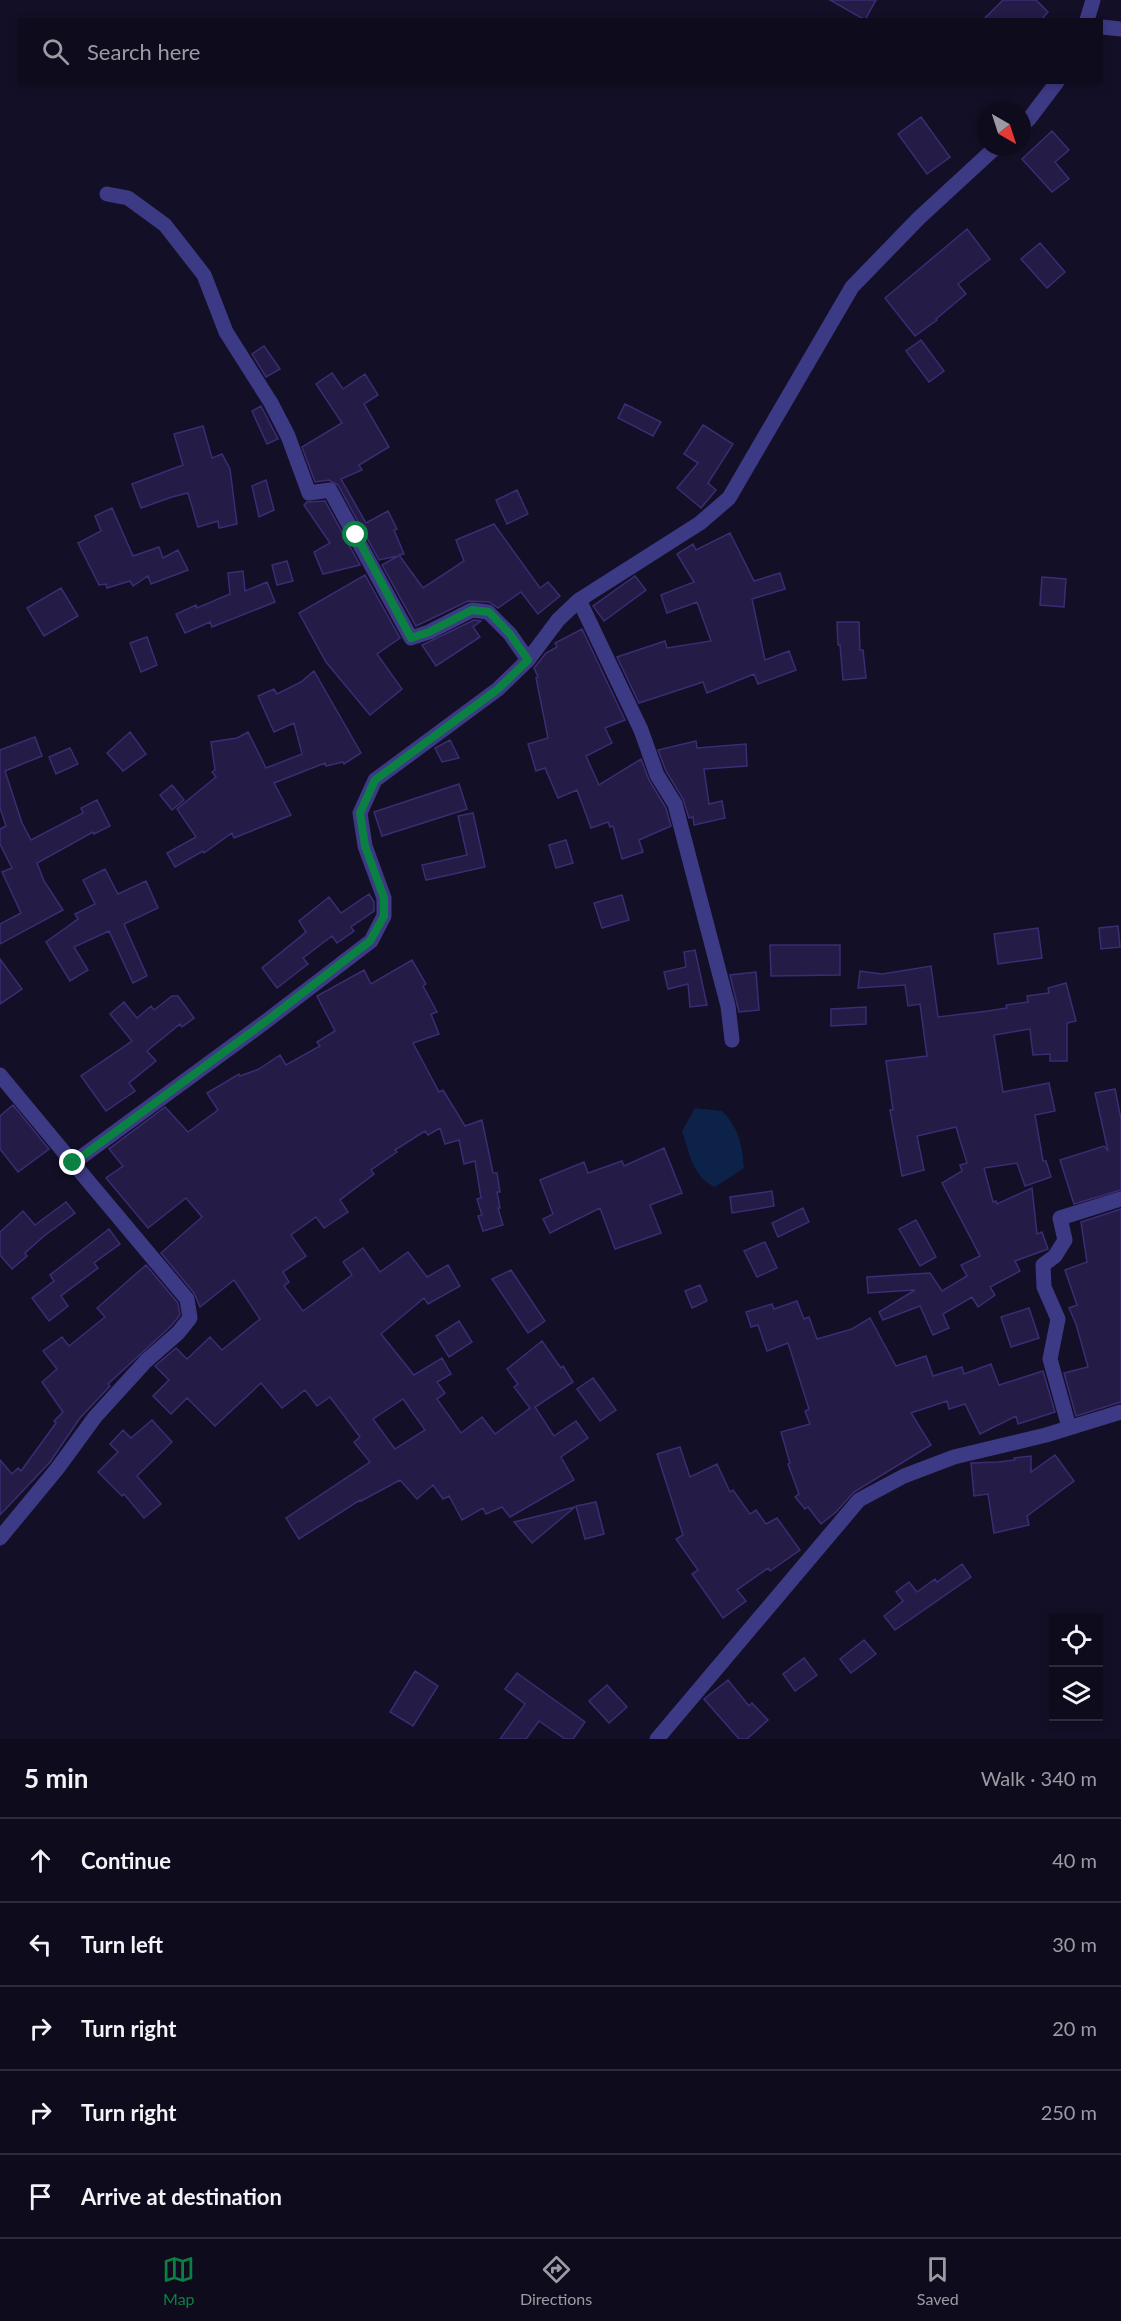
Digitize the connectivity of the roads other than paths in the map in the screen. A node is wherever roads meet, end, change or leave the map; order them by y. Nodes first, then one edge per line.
1 (1094, 0) edge
2 (1088, 18) edge
3 (1103, 27) edge
4 (1121, 29) edge
5 (1055, 84) edge
6 (1031, 116) edge
7 (986, 156) edge
8 (107, 194) dead end
9 (579, 600) junction
10 (528, 660) junction
11 (732, 1040) dead end
12 (0, 1075) edge
13 (73, 1163) junction
14 (1121, 1199) edge
15 (1121, 1412) edge
16 (1068, 1427) junction
17 (0, 1538) edge
18 (657, 1739) edge

1 - 2 street
3 - 4 street
5 - 6 street
7 - 9 street
8 - 10 street
9 - 10 street
9 - 11 street
10 - 13 street
12 - 13 street
13 - 17 street
14 - 16 street
15 - 16 street
16 - 18 street

